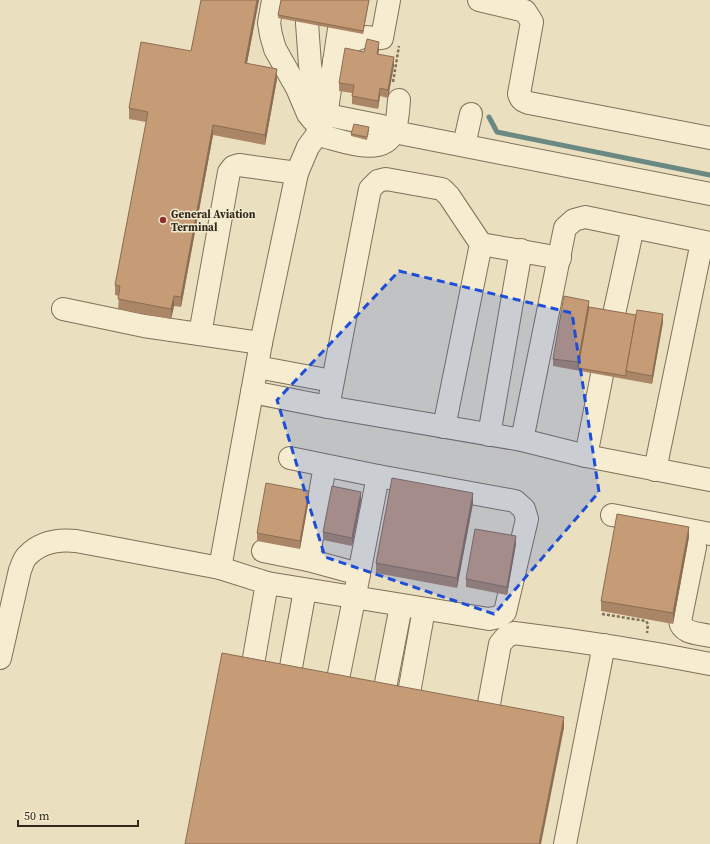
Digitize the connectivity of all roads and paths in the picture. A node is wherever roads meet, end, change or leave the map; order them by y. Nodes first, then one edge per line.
1 (273, 0) edge
2 (389, 0) edge
3 (479, 0) edge
4 (307, 23) edge
5 (339, 29) edge
6 (400, 42) dead end
7 (334, 61) junction
8 (396, 94) joint
9 (471, 114) dead end
10 (321, 123) junction
11 (394, 132) junction
12 (710, 138) edge
13 (464, 146) junction
14 (297, 173) junction
15 (710, 194) edge
16 (633, 227) junction
17 (706, 242) edge
18 (481, 244) junction
19 (521, 250) junction
20 (560, 258) junction
21 (63, 308) dead end
22 (614, 314) edge
23 (200, 334) junction
24 (261, 343) junction
25 (257, 367) junction
26 (602, 375) edge
27 (332, 381) junction
28 (252, 392) junction
29 (328, 408) junction
30 (444, 427) junction
31 (489, 435) junction
32 (522, 440) junction
33 (586, 456) junction
34 (290, 458) dead end
35 (325, 466) junction
36 (655, 470) junction
37 (378, 476) junction
38 (710, 480) edge
39 (612, 515) dead end
40 (701, 545) edge
41 (263, 551) dead end
42 (308, 560) junction
43 (220, 568) junction
44 (359, 574) junction
45 (268, 583) junction
46 (305, 590) junction
47 (354, 597) junction
48 (401, 606) junction
49 (424, 609) junction
50 (602, 614) edge
51 (647, 635) dead end
52 (710, 636) edge
53 (604, 645) junction
54 (0, 658) edge
55 (254, 658) edge
56 (710, 664) edge
57 (291, 667) edge
58 (338, 679) edge
59 (384, 688) edge
60 (409, 693) edge
61 (488, 709) edge
62 (565, 844) edge

1 - 10 street
2 - 7 street
3 - 12 street
4 - 10 street
5 - 7 street
6 - 8 path
7 - 10 street
8 - 11 street
9 - 13 street
10 - 11 street
10 - 14 street
11 - 13 street
13 - 15 street
14 - 23 street
14 - 24 street
16 - 17 street
16 - 20 street
16 - 22 street
17 - 36 street
18 - 19 street
18 - 27 street
18 - 30 street
19 - 20 street
19 - 31 street
20 - 32 street
21 - 23 street
23 - 24 street
24 - 25 street
25 - 27 street
25 - 28 street
26 - 33 street
27 - 29 street
28 - 29 street
28 - 43 street
29 - 30 street
30 - 31 street
31 - 32 street
32 - 33 street
33 - 36 street
34 - 35 street
35 - 37 street
35 - 42 street
36 - 38 street
37 - 44 street
37 - 49 street
39 - 40 street
40 - 52 street
41 - 42 street
42 - 44 street
43 - 45 street
43 - 54 street
44 - 47 street
45 - 46 street
45 - 55 street
46 - 47 street
46 - 57 street
47 - 48 street
47 - 58 street
48 - 49 street
48 - 59 street
49 - 60 street
50 - 51 path
53 - 56 street
53 - 61 street
53 - 62 street

